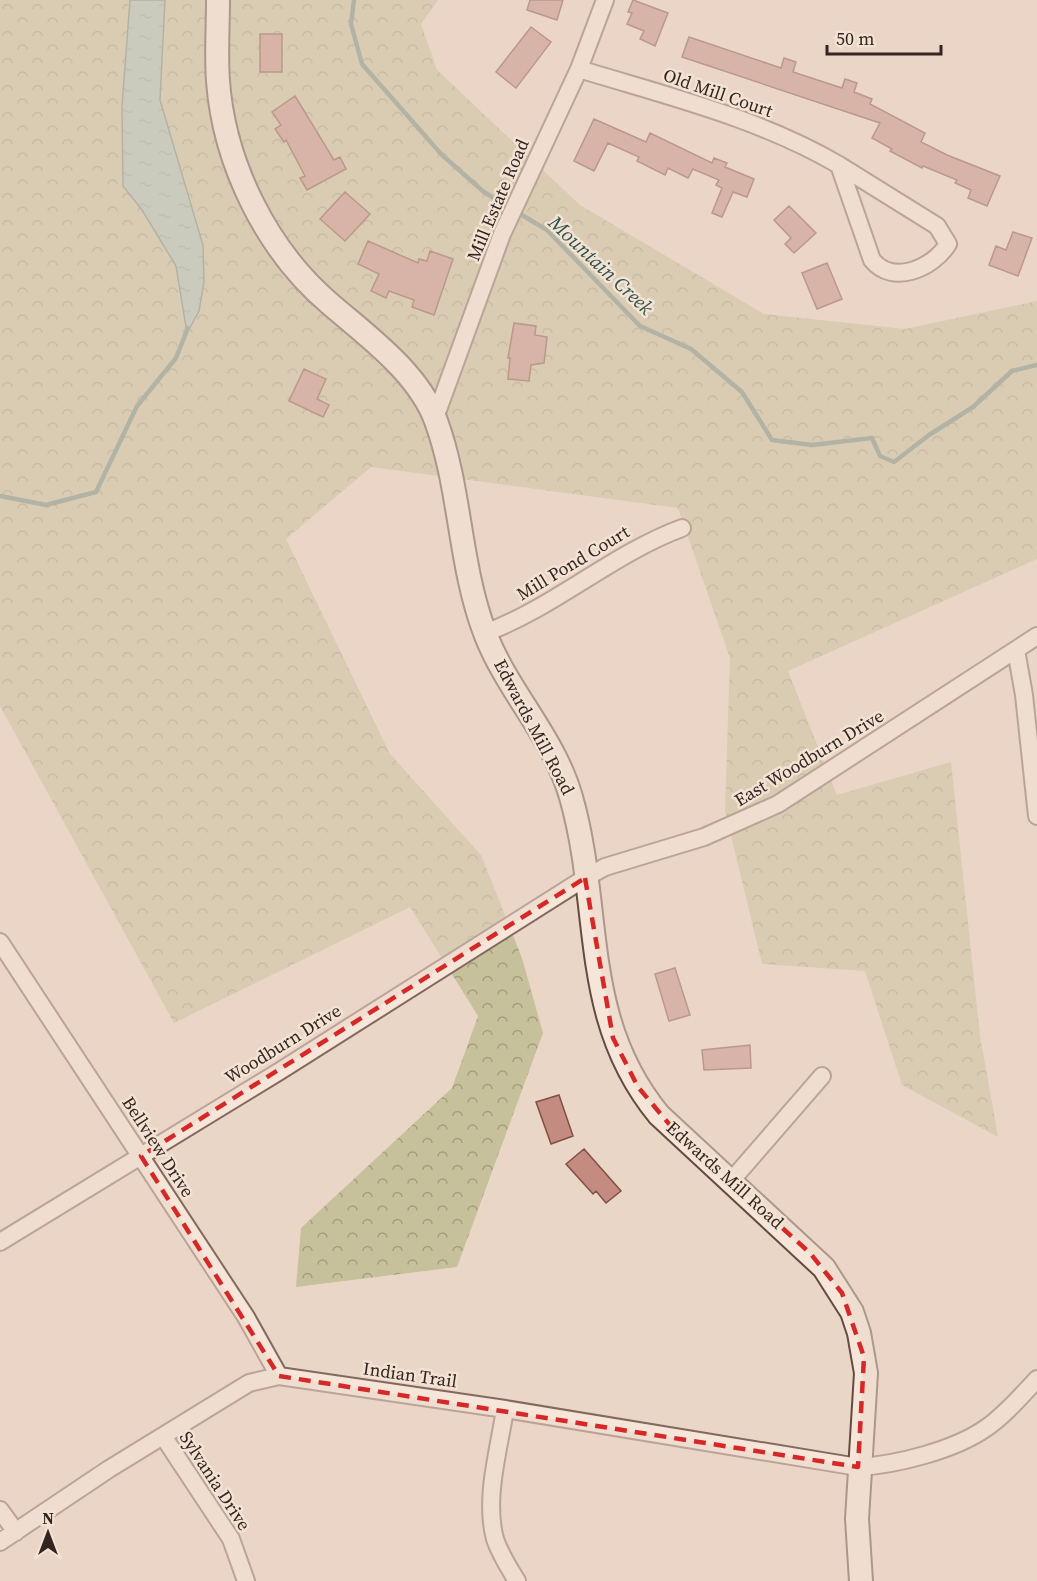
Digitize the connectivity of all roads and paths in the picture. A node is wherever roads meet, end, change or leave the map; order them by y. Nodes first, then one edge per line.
1 (218, 0) edge
2 (605, 0) edge
3 (579, 69) junction
4 (839, 165) junction
5 (435, 418) junction
6 (682, 528) dead end
7 (485, 633) junction
8 (1037, 636) edge
9 (1016, 650) junction
10 (1037, 816) edge
11 (585, 878) junction
12 (0, 942) edge
13 (822, 1076) dead end
14 (141, 1156) junction
15 (731, 1181) junction
16 (0, 1242) edge
17 (279, 1376) junction
18 (1037, 1379) edge
19 (505, 1408) junction
20 (163, 1436) junction
21 (858, 1467) junction
22 (0, 1510) edge
23 (16, 1532) junction
24 (0, 1542) edge
25 (246, 1581) edge
26 (517, 1581) edge
27 (861, 1581) edge

1 - 5 street, Edwards Mill Road
2 - 3 street, Mill Estate Road
3 - 4 street, Old Mill Court
3 - 5 street, Mill Estate Road
4 - 4 street, Old Mill Court
5 - 7 street, Edwards Mill Road
6 - 7 street, Mill Pond Court
7 - 11 street, Edwards Mill Road
8 - 9 street, East Woodburn Drive
9 - 10 street
9 - 11 street, East Woodburn Drive
11 - 14 street, Woodburn Drive
11 - 15 street, Edwards Mill Road
12 - 14 street, Bellview Drive
13 - 15 street
14 - 16 street, Woodburn Drive
14 - 17 street, Bellview Drive
15 - 21 street, Edwards Mill Road
17 - 19 street, Indian Trail
17 - 20 street, Indian Trail
18 - 21 street, Indian Trail
19 - 21 street, Indian Trail
19 - 26 street
20 - 23 street, Indian Trail
20 - 25 street, Sylvania Drive
21 - 27 street, Edwards Mill Road
22 - 23 street
23 - 24 street, Indian Trail

